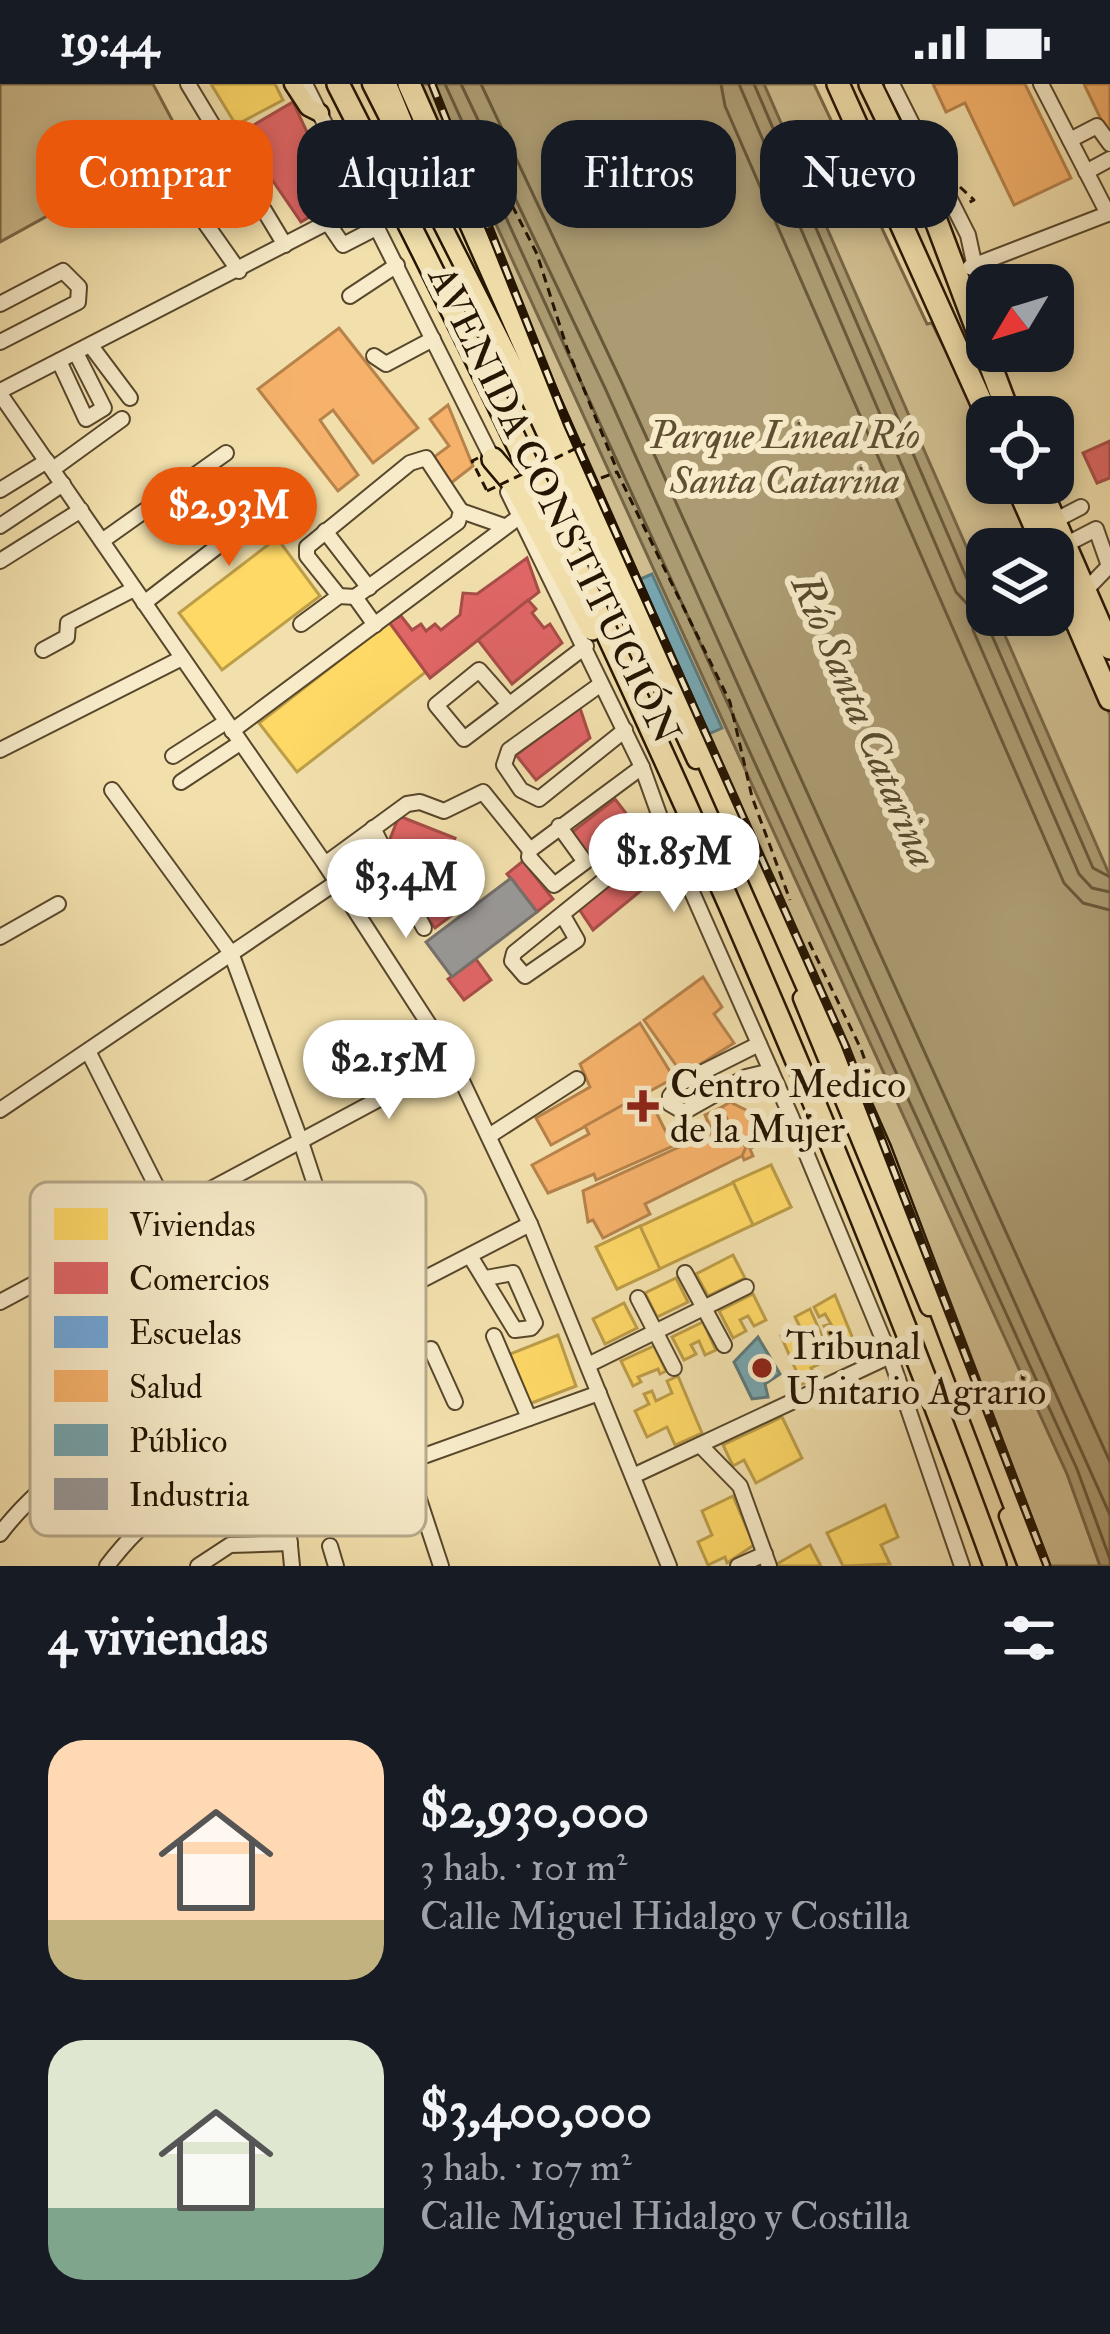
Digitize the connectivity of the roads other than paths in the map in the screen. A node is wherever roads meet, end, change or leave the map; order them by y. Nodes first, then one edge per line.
1 (188, 84) edge
2 (293, 84) edge
3 (305, 84) edge
4 (338, 84) edge
5 (371, 84) edge
6 (388, 84) edge
7 (409, 84) edge
8 (838, 84) edge
9 (870, 84) edge
10 (892, 84) edge
11 (1040, 84) edge
12 (320, 113) junction
13 (324, 120) edge
14 (1070, 140) junction
15 (1110, 144) edge
16 (1110, 159) edge
17 (1086, 172) junction
18 (1109, 213) edge
19 (209, 228) edge
20 (318, 228) edge
21 (332, 228) edge
22 (376, 228) edge
23 (378, 228) edge
24 (452, 242) junction
25 (285, 245) junction
26 (978, 264) edge
27 (981, 264) edge
28 (397, 266) junction
29 (966, 268) edge
30 (239, 271) junction
31 (953, 271) junction
32 (350, 296) dead end
33 (966, 296) edge
34 (0, 304) edge
35 (434, 339) junction
36 (0, 342) edge
37 (91, 346) junction
38 (76, 353) junction
39 (374, 356) dead end
40 (59, 362) junction
41 (0, 393) edge
42 (979, 396) edge
43 (130, 398) dead end
44 (122, 419) dead end
45 (226, 453) dead end
46 (483, 460) junction
47 (50, 465) junction
48 (63, 484) junction
49 (0, 490) edge
50 (283, 496) dead end
51 (1047, 504) edge
52 (1081, 507) dead end
53 (81, 510) junction
54 (461, 511) junction
55 (519, 517) junction
56 (1054, 521) junction
57 (0, 526) edge
58 (504, 526) junction
59 (1054, 528) edge
60 (325, 531) junction
61 (1074, 539) edge
62 (102, 541) junction
63 (0, 561) edge
64 (1074, 575) edge
65 (134, 589) junction
66 (1085, 591) junction
67 (362, 592) junction
68 (338, 596) junction
69 (144, 603) junction
70 (1103, 614) edge
71 (1074, 616) edge
72 (301, 624) dead end
73 (376, 625) junction
74 (586, 646) junction
75 (1110, 648) edge
76 (43, 650) dead end
77 (182, 658) junction
78 (632, 683) junction
79 (601, 684) junction
80 (1110, 699) edge
81 (509, 704) junction
82 (625, 730) junction
83 (233, 732) junction
84 (0, 750) edge
85 (173, 756) dead end
86 (642, 767) junction
87 (509, 775) junction
88 (181, 782) dead end
89 (112, 790) dead end
90 (483, 792) junction
91 (560, 826) junction
92 (373, 828) junction
93 (664, 832) junction
94 (530, 850) junction
95 (325, 864) junction
96 (337, 882) junction
97 (58, 904) dead end
98 (562, 914) junction
99 (424, 928) dead end
100 (0, 937) edge
101 (231, 952) junction
102 (759, 1044) junction
103 (88, 1052) junction
104 (452, 1060) junction
105 (771, 1071) junction
106 (577, 1079) dead end
107 (0, 1110) edge
108 (489, 1136) junction
109 (302, 1142) junction
110 (154, 1182) edge
111 (228, 1182) edge
112 (315, 1182) edge
113 (530, 1224) junction
114 (470, 1256) junction
115 (685, 1273) dead end
116 (426, 1275) edge
117 (486, 1278) dead end
118 (30, 1283) edge
119 (746, 1287) dead end
120 (1, 1297) edge
121 (638, 1298) dead end
122 (705, 1308) junction
123 (656, 1333) junction
124 (494, 1336) dead end
125 (724, 1345) dead end
126 (426, 1351) edge
127 (890, 1357) junction
128 (588, 1365) junction
129 (674, 1368) dead end
130 (599, 1393) junction
131 (455, 1402) dead end
132 (529, 1418) junction
133 (700, 1445) junction
134 (426, 1455) edge
135 (633, 1476) junction
136 (30, 1501) edge
137 (426, 1518) edge
138 (0, 1534) edge
139 (130, 1536) edge
140 (289, 1536) edge
141 (290, 1543) junction
142 (330, 1546) dead end
143 (767, 1560) edge
144 (960, 1565) edge
145 (107, 1566) edge
146 (198, 1566) edge
147 (292, 1566) edge
148 (336, 1566) edge
149 (442, 1566) edge
150 (669, 1566) edge
151 (738, 1566) edge
152 (995, 1566) edge
153 (1027, 1566) edge
154 (1038, 1566) edge

1 - 25 street
2 - 12 main road
3 - 12 street, AVENIDA CONSTITUCIÓN
4 - 78 highway, AVENIDA CONSTITUCIÓN
5 - 24 main road, AVENIDA CONSTITUCIÓN
6 - 24 main road
7 - 154 highway, AVENIDA CONSTITUCIÓN
8 - 42 highway
9 - 31 highway
10 - 26 street
11 - 14 street
12 - 13 street, AVENIDA CONSTITUCIÓN
14 - 15 street
14 - 17 street
16 - 17 street
17 - 18 street
18 - 27 street
19 - 30 street
20 - 25 street
21 - 22 street
23 - 28 street, AVENIDA CONSTITUCIÓN
24 - 153 main road, AVENIDA CONSTITUCIÓN
25 - 30 street
28 - 32 street
28 - 35 street, AVENIDA CONSTITUCIÓN
29 - 31 street
30 - 37 street
31 - 33 highway
34 - 36 street
35 - 39 street
35 - 46 street, AVENIDA CONSTITUCIÓN
37 - 38 street
37 - 43 street
38 - 40 street
38 - 40 street
40 - 41 street
41 - 47 street
44 - 47 street
45 - 62 street
46 - 55 street, AVENIDA CONSTITUCIÓN
46 - 78 highway
47 - 48 street
47 - 49 street
48 - 53 street
48 - 57 street
50 - 69 street
51 - 56 highway
52 - 56 street
53 - 62 street
53 - 63 street
54 - 58 street
54 - 60 street
54 - 67 street
55 - 58 street
55 - 74 street, AVENIDA CONSTITUCIÓN
56 - 59 highway
58 - 73 street
60 - 67 street
60 - 68 street
61 - 66 street
62 - 65 street
64 - 66 highway
65 - 69 street
65 - 76 street
66 - 70 highway
67 - 68 street
67 - 73 street
68 - 72 street
69 - 77 street
70 - 75 highway
71 - 80 highway
73 - 83 street
74 - 79 street, AVENIDA CONSTITUCIÓN
74 - 81 street
77 - 83 street
77 - 84 street
78 - 152 highway, AVENIDA CONSTITUCIÓN
79 - 82 street, AVENIDA CONSTITUCIÓN
79 - 87 street
81 - 81 street
82 - 86 street, AVENIDA CONSTITUCIÓN
82 - 87 street
83 - 85 street
83 - 88 street
83 - 95 street
86 - 91 street
86 - 93 street, AVENIDA CONSTITUCIÓN
87 - 90 street
89 - 101 street
90 - 92 street
90 - 94 street
91 - 94 street
91 - 94 street
92 - 95 street
92 - 99 street
93 - 98 street
93 - 102 street, AVENIDA CONSTITUCIÓN
95 - 96 street
96 - 101 street
96 - 104 street
97 - 100 street
98 - 98 street
101 - 103 street
101 - 109 street
102 - 105 street, AVENIDA CONSTITUCIÓN
102 - 105 street
103 - 107 street
103 - 110 street
104 - 108 street
104 - 109 street
105 - 127 street, AVENIDA CONSTITUCIÓN
106 - 108 street
108 - 113 street
109 - 111 street
109 - 112 street
113 - 114 street
113 - 128 street
114 - 116 street
114 - 117 street
115 - 122 street
118 - 120 street
119 - 122 street
121 - 123 street
122 - 123 street
122 - 125 street
123 - 128 street
123 - 129 street
124 - 132 street
126 - 131 street
127 - 133 street
127 - 144 street, AVENIDA CONSTITUCIÓN
128 - 130 street
130 - 132 street
130 - 135 street
132 - 134 street
133 - 135 street
133 - 143 street
135 - 150 street
136 - 138 street
137 - 149 street
139 - 145 street
140 - 141 street
141 - 146 street
141 - 147 street
142 - 148 street
143 - 151 street

